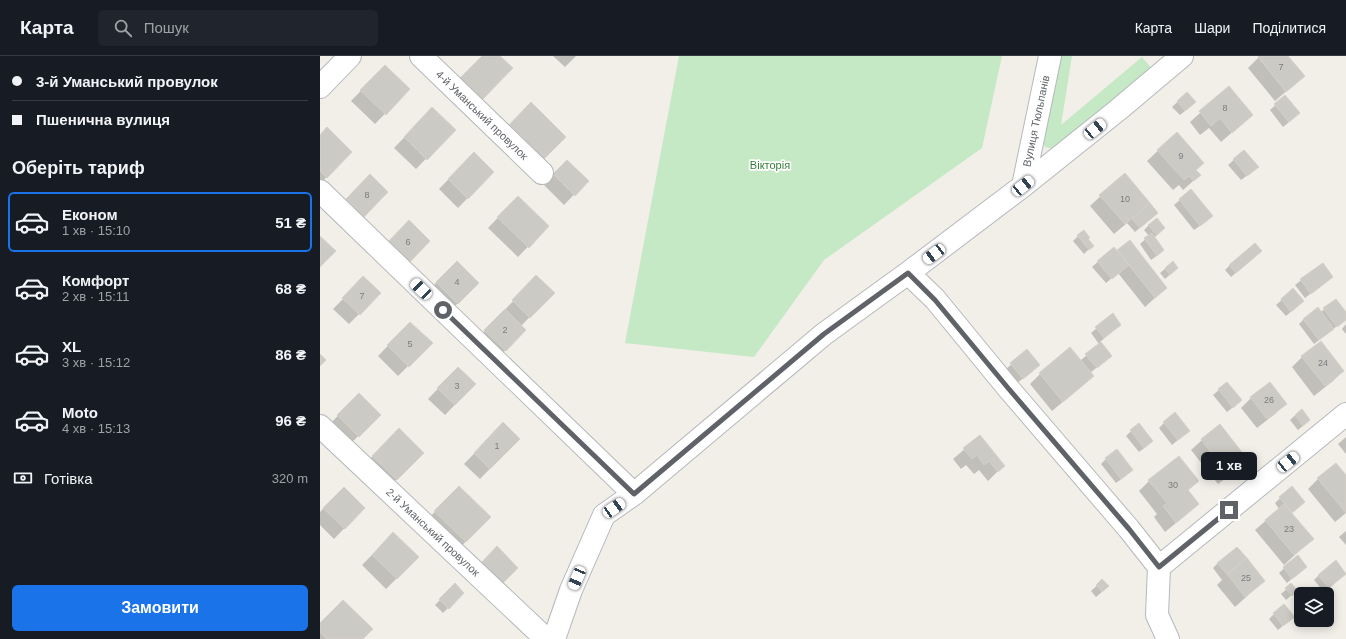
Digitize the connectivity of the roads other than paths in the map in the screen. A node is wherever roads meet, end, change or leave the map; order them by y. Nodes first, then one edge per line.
1 (350, 56) edge
2 (422, 56) edge
3 (1050, 56) edge
4 (1182, 56) edge
5 (320, 87) edge
6 (542, 173) dead end
7 (1023, 186) junction
8 (320, 191) edge
9 (908, 273) junction
10 (1346, 414) edge
11 (320, 426) edge
12 (634, 494) junction
13 (1159, 567) junction
14 (546, 639) edge
15 (554, 639) edge
16 (1168, 639) edge

1 - 5 street
2 - 6 street, 4-й Уманський провулок
3 - 7 street, Вулиця Тюльпанів
4 - 7 street
7 - 9 street
8 - 12 street
9 - 12 street
9 - 13 street
10 - 13 street
11 - 14 street, 2-й Уманський провулок
12 - 15 street
13 - 16 street

